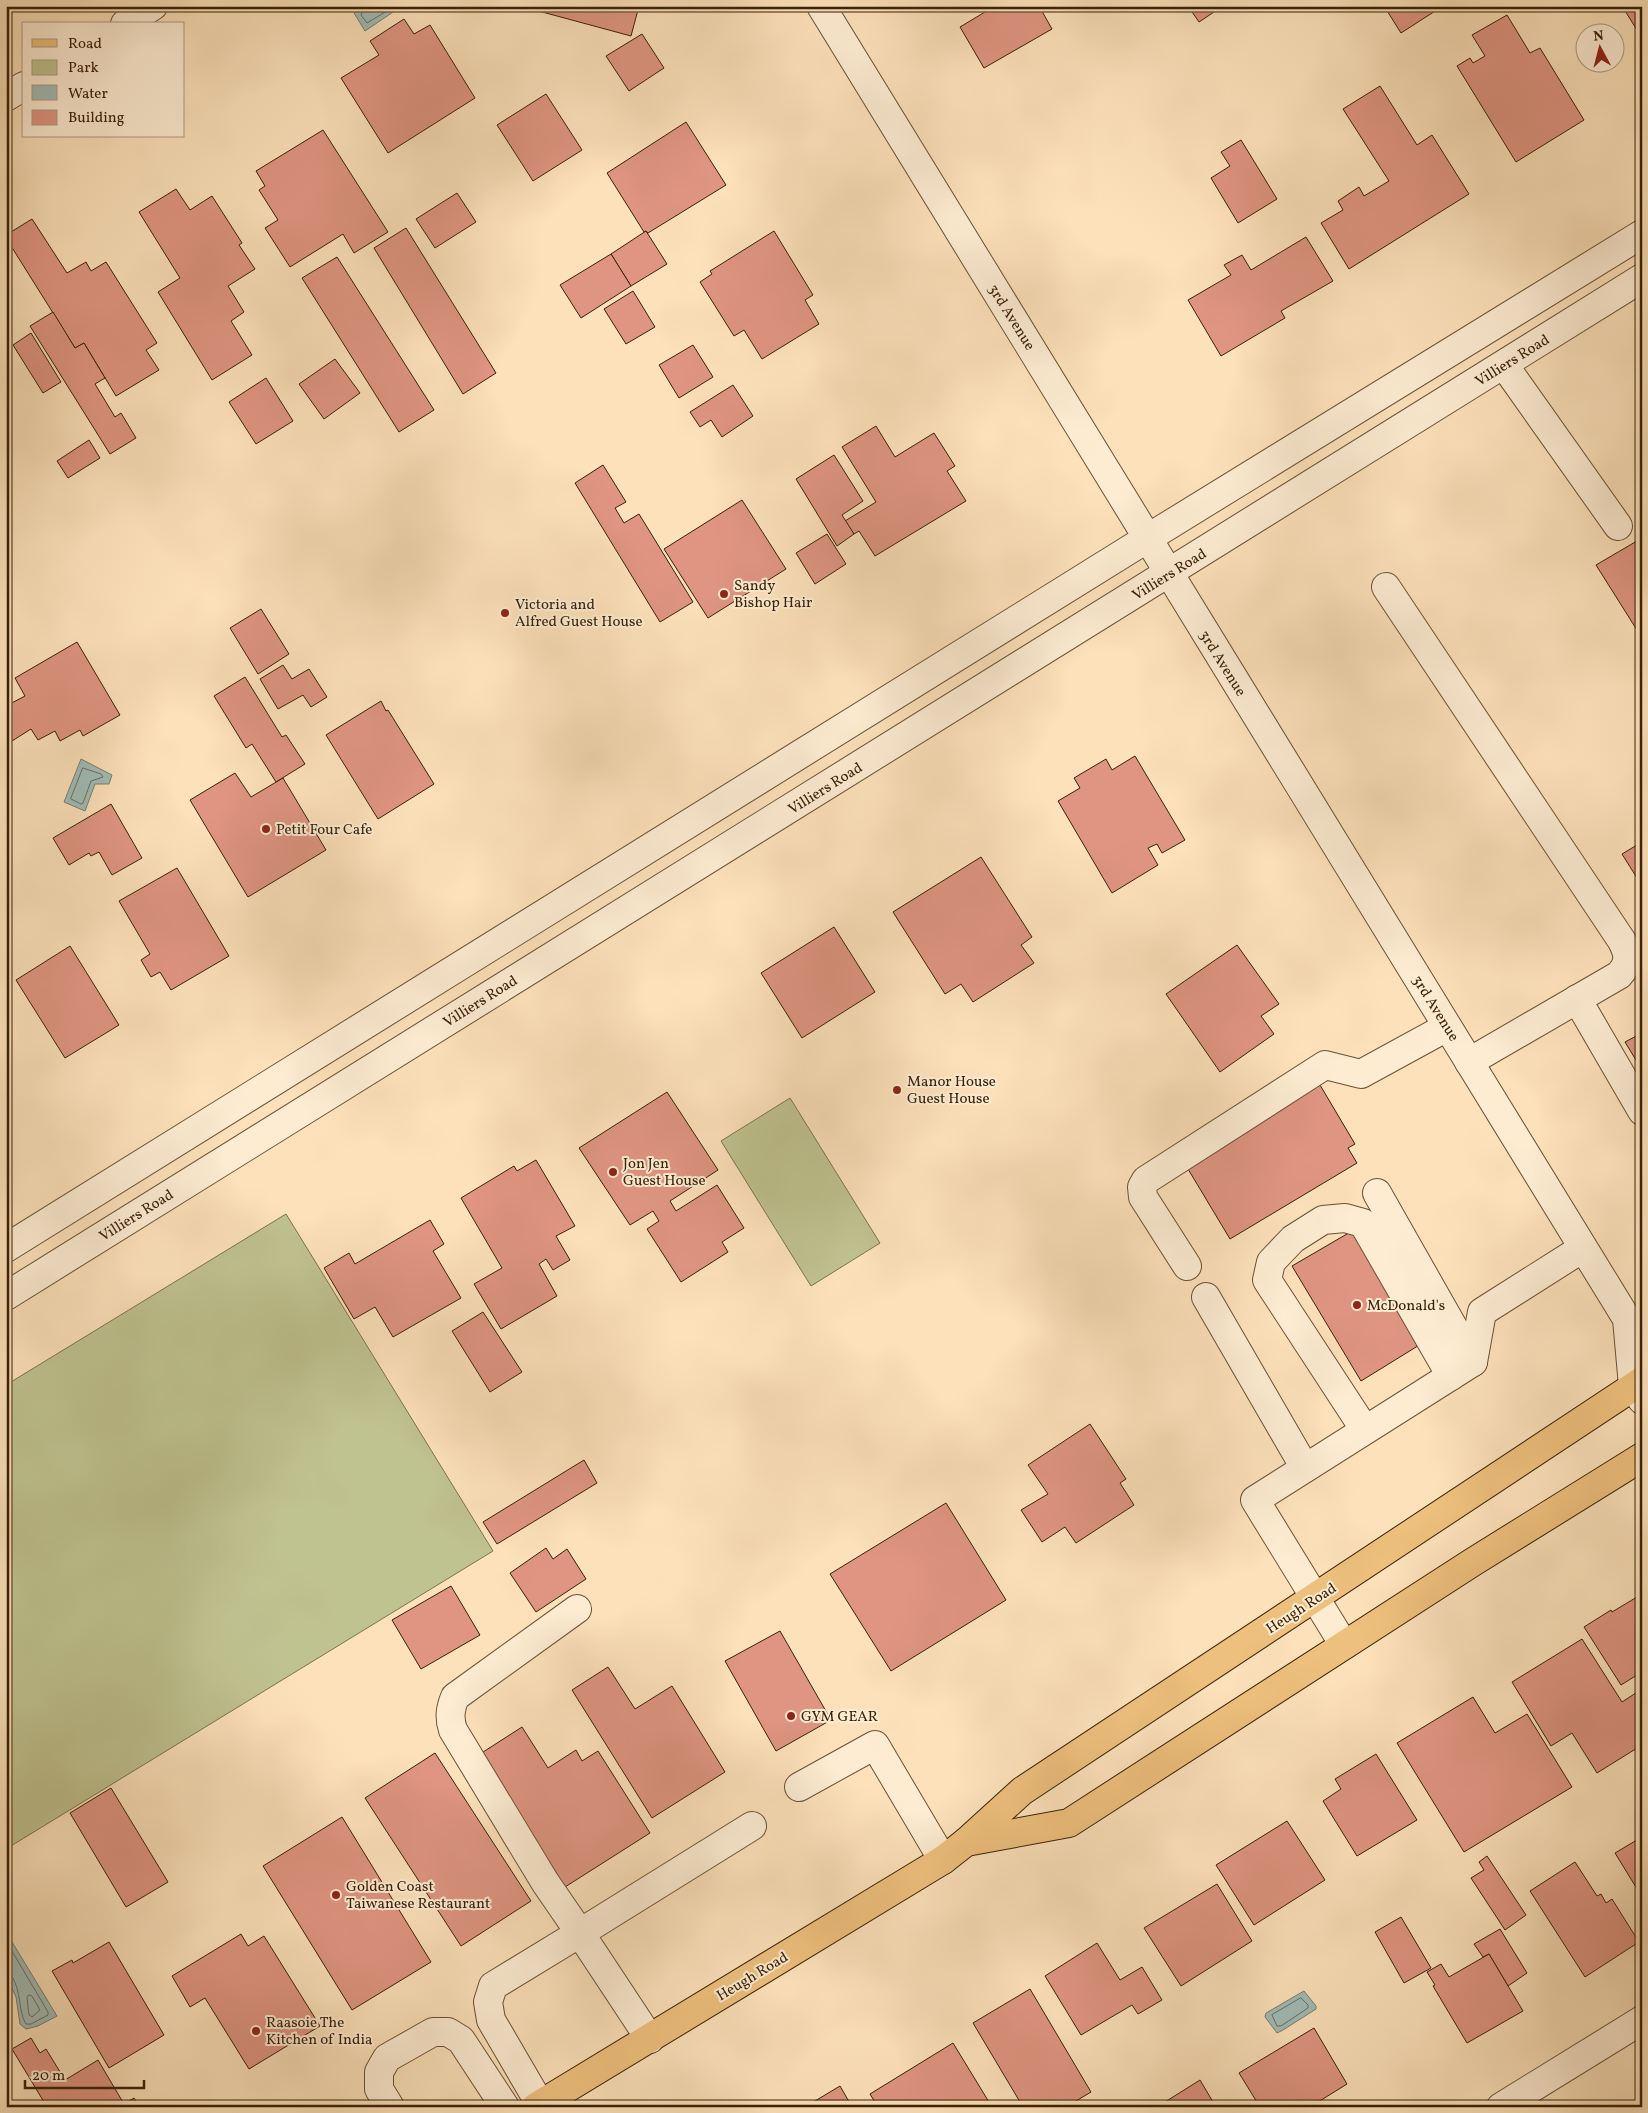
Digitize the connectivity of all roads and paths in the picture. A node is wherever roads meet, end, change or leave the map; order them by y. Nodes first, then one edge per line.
1 (153, 6) edge
2 (821, 6) edge
3 (128, 22) edge
4 (22, 87) edge
5 (6, 97) edge
6 (1642, 234) edge
7 (1642, 278) edge
8 (1504, 365) junction
9 (1618, 526) dead end
10 (1148, 538) junction
11 (1169, 574) junction
12 (1386, 587) dead end
13 (1576, 1000) junction
14 (1447, 1027) junction
15 (1469, 1062) junction
16 (269, 1084) junction
17 (1642, 1111) edge
18 (291, 1119) junction
19 (1377, 1193) dead end
20 (6, 1248) edge
21 (1584, 1248) junction
22 (1188, 1266) dead end
23 (6, 1296) edge
24 (1206, 1298) dead end
25 (1634, 1324) edge
26 (1462, 1369) junction
27 (1639, 1389) edge
28 (1364, 1430) junction
29 (1642, 1457) edge
30 (1305, 1468) junction
31 (1315, 1599) junction
32 (577, 1609) dead end
33 (1344, 1645) junction
34 (799, 1787) dead end
35 (752, 1826) dead end
36 (966, 1842) junction
37 (943, 1860) junction
38 (580, 1934) junction
39 (1642, 2020) edge
40 (650, 2039) junction
41 (538, 2106) edge
42 (390, 2107) edge
43 (505, 2107) edge
44 (1501, 2107) edge

1 - 3 street
2 - 10 street, 3rd Avenue
4 - 5 street
6 - 10 street
7 - 8 street, Villiers Road
8 - 9 street
8 - 11 street, Villiers Road
10 - 11 street, 3rd Avenue
10 - 16 street
11 - 14 street, 3rd Avenue
11 - 18 street, Villiers Road
12 - 13 street
13 - 15 street
13 - 17 street
14 - 15 street, 3rd Avenue
14 - 22 street
15 - 21 street, 3rd Avenue
16 - 18 street
16 - 20 street
18 - 23 street, Villiers Road
19 - 26 street
21 - 25 street, 3rd Avenue
21 - 26 street
24 - 30 street
25 - 27 street, 3rd Avenue
26 - 28 street
26 - 28 street
27 - 31 main road, Heugh Road
28 - 30 street
29 - 33 main road, Heugh Road
30 - 31 street
31 - 33 street
31 - 36 main road, Heugh Road
32 - 38 street
33 - 36 main road, Heugh Road
34 - 37 street
35 - 38 street
36 - 37 main road, Heugh Road
37 - 40 main road, Heugh Road
38 - 40 street
38 - 41 street
39 - 44 street
40 - 41 main road, Heugh Road
42 - 43 street

